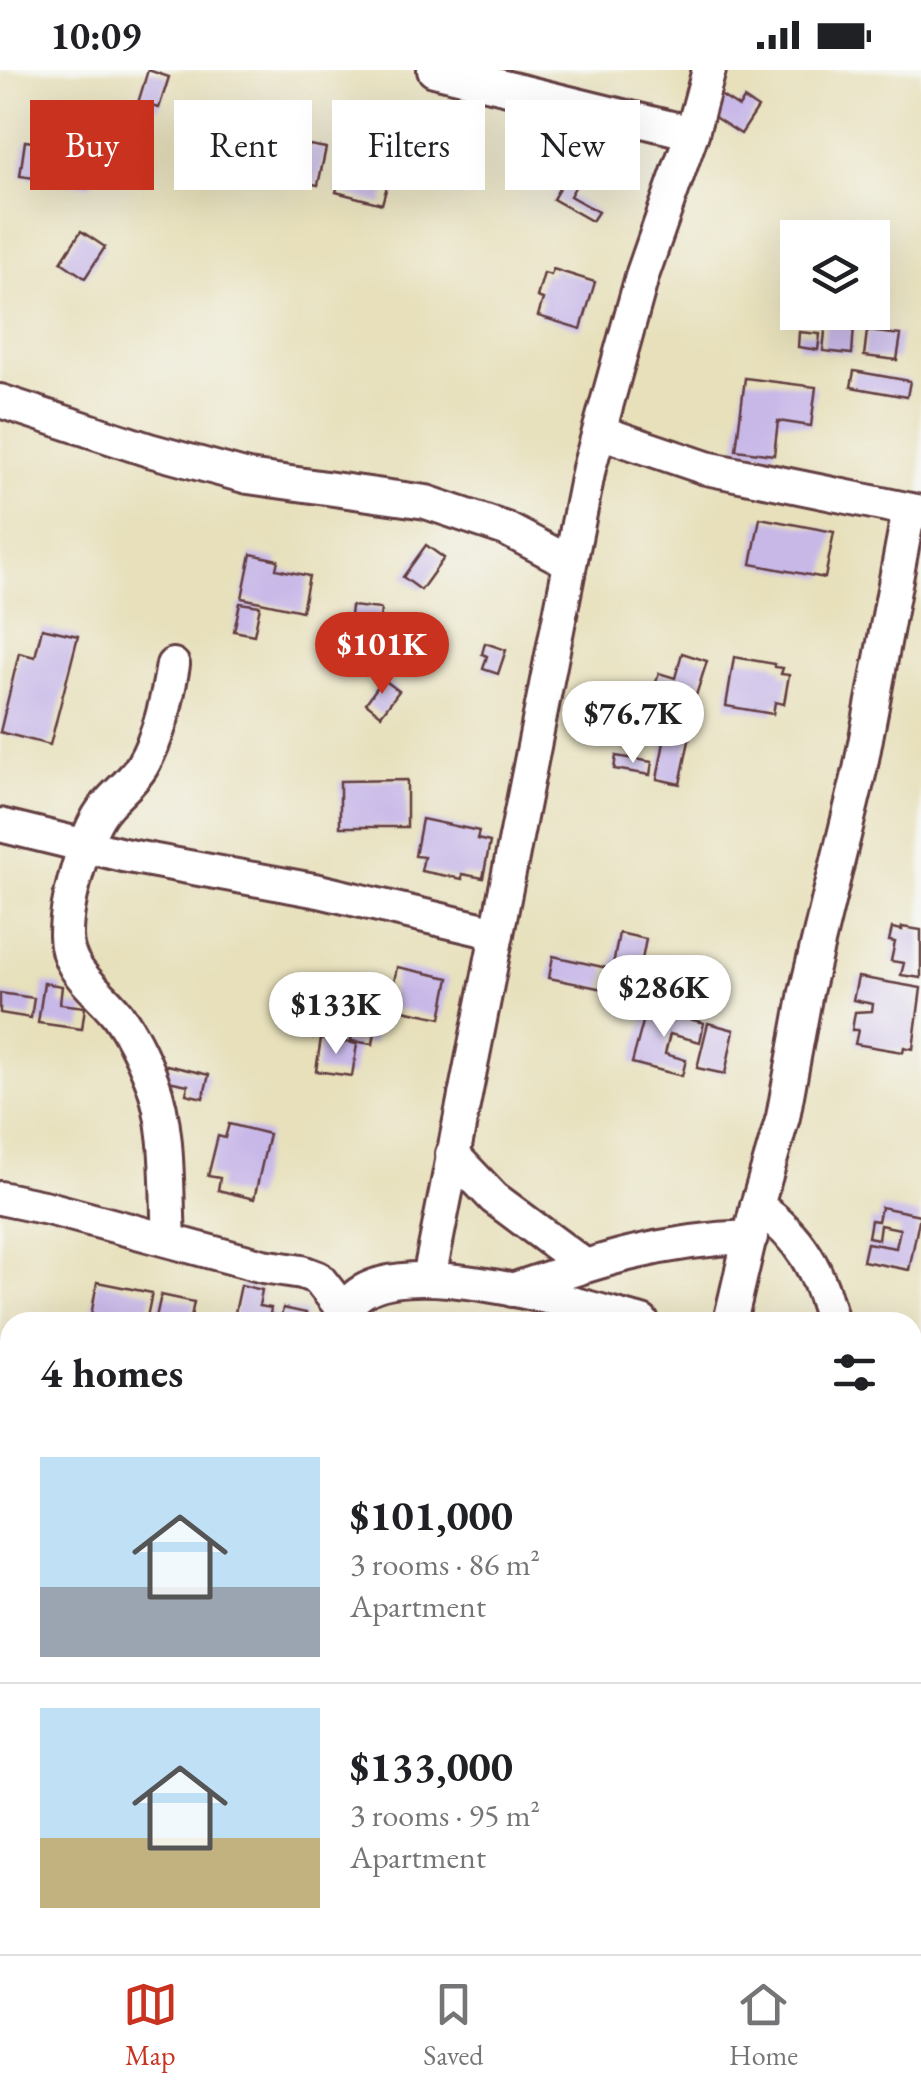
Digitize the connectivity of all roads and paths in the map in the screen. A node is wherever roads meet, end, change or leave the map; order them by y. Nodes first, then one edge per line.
1 (434, 70) edge
2 (710, 70) edge
3 (692, 134) junction
4 (0, 400) edge
5 (600, 432) junction
6 (915, 511) edge
7 (568, 562) junction
8 (173, 665) dead end
9 (0, 826) edge
10 (84, 846) junction
11 (498, 934) junction
12 (452, 1154) junction
13 (0, 1198) edge
14 (754, 1222) junction
15 (169, 1239) junction
16 (584, 1265) junction
17 (429, 1278) junction
18 (512, 1290) junction
19 (340, 1312) edge
20 (347, 1312) edge
21 (601, 1312) edge
22 (732, 1312) edge
23 (828, 1312) edge

1 - 3 street
2 - 3 street
3 - 5 street
4 - 7 street
5 - 6 street
5 - 7 street
6 - 14 street
7 - 11 street
8 - 10 street
9 - 10 street
10 - 11 street
10 - 15 street
11 - 12 street
12 - 16 street
12 - 17 street
13 - 15 street
14 - 16 street
14 - 22 street
14 - 23 street
15 - 19 street
16 - 18 street
17 - 18 street
17 - 20 street
18 - 21 street

